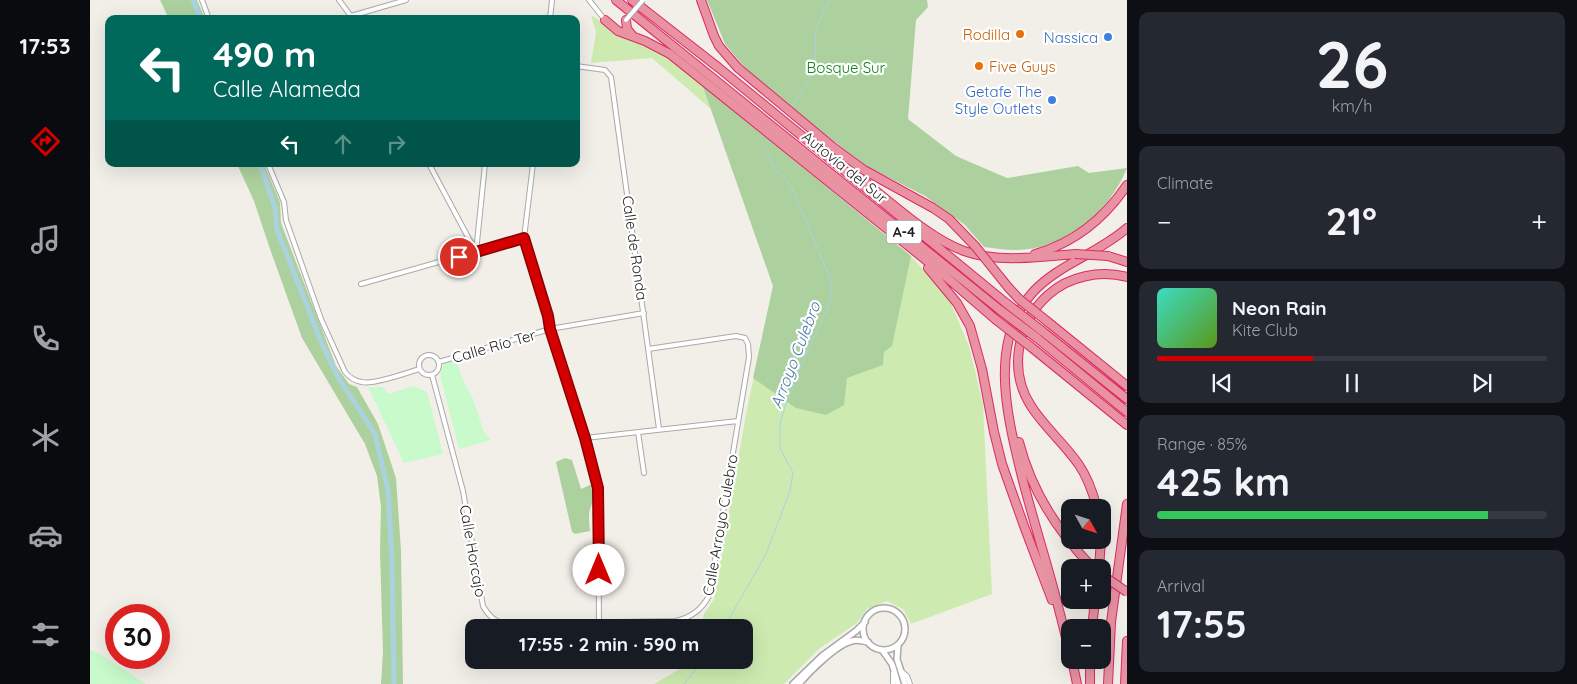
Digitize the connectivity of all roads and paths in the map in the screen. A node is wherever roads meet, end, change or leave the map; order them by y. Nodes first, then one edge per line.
1 (202, 0) edge
2 (339, 0) edge
3 (406, 0) edge
4 (552, 0) edge
5 (590, 0) edge
6 (616, 0) edge
7 (632, 0) edge
8 (643, 0) edge
9 (701, 0) edge
10 (208, 15) edge
11 (350, 15) edge
12 (358, 15) edge
13 (550, 15) edge
14 (605, 20) junction
15 (625, 22) joint
16 (617, 24) dead end
17 (632, 35) junction
18 (668, 41) junction
19 (580, 67) edge
20 (766, 108) junction
21 (756, 124) junction
22 (269, 167) edge
23 (432, 167) edge
24 (485, 167) edge
25 (533, 167) edge
26 (1127, 180) edge
27 (1127, 186) edge
28 (1119, 197) junction
29 (1127, 228) edge
30 (524, 238) junction
31 (912, 250) junction
32 (476, 252) junction
33 (1023, 257) junction
34 (1127, 262) edge
35 (1127, 278) edge
36 (361, 284) dead end
37 (644, 314) junction
38 (550, 329) junction
39 (648, 348) junction
40 (439, 362) junction
41 (419, 369) junction
42 (432, 375) junction
43 (1005, 379) junction
44 (1127, 385) edge
45 (1126, 398) edge
46 (1125, 410) edge
47 (738, 421) junction
48 (1124, 422) edge
49 (659, 429) junction
50 (638, 432) junction
51 (585, 438) junction
52 (644, 473) dead end
53 (1094, 499) edge
54 (1127, 504) edge
55 (1088, 559) edge
56 (1111, 581) edge
57 (1127, 592) edge
58 (494, 619) edge
59 (599, 619) edge
60 (683, 619) edge
61 (1061, 619) edge
62 (865, 622) junction
63 (1061, 623) edge
64 (1127, 641) edge
65 (868, 642) junction
66 (898, 645) junction
67 (882, 650) junction
68 (893, 668) junction
69 (900, 669) junction
70 (1074, 669) edge
71 (1090, 669) edge
72 (793, 684) edge
73 (799, 684) edge
74 (893, 684) edge
75 (898, 684) edge
76 (905, 684) edge
77 (910, 684) edge
78 (1077, 684) edge
79 (1090, 684) edge
80 (1108, 684) edge
81 (1125, 684) edge

1 - 10 street
2 - 11 street
3 - 12 street
4 - 13 street
5 - 14 street
6 - 18 highway, Autovía del Sur / A-4
7 - 20 highway, Autovía del Sur / A-4
8 - 15 street, bridge
9 - 44 highway, bridge
14 - 16 street
14 - 17 highway
15 - 17 highway
17 - 21 highway
18 - 21 highway
18 - 46 highway, Autovía del Sur / A-4, bridge
19 - 37 street, Calle de Ronda
20 - 33 highway
20 - 45 highway, Autovía del Sur / A-4, bridge
21 - 31 highway
22 - 41 street
23 - 32 street
24 - 32 street
25 - 30 street
26 - 28 highway
27 - 28 highway
28 - 33 highway
29 - 43 highway
30 - 32 street
30 - 38 street
31 - 48 highway, bridge
31 - 63 highway
32 - 36 street
33 - 34 highway, bridge
35 - 53 highway
37 - 38 street, Calle Río Ter
37 - 39 street, Calle de Ronda
38 - 40 street, Calle Río Ter
38 - 51 street
39 - 47 street, Calle Arroyo Culebro
39 - 49 street, Calle de Ronda
40 - 41 street
40 - 42 street
41 - 42 street
42 - 58 street, Calle Horcajo
43 - 55 highway
43 - 61 highway
47 - 49 street
47 - 60 street, Calle Arroyo Culebro
49 - 50 street
50 - 51 street
50 - 52 street
51 - 59 street
54 - 80 highway
56 - 57 highway, bridge
62 - 65 street
62 - 66 street
62 - 72 street
64 - 81 highway
65 - 67 street
65 - 73 street
66 - 67 street
66 - 69 street
67 - 68 street
68 - 74 street
68 - 75 street
69 - 76 street
69 - 77 street
70 - 78 highway
71 - 79 highway

